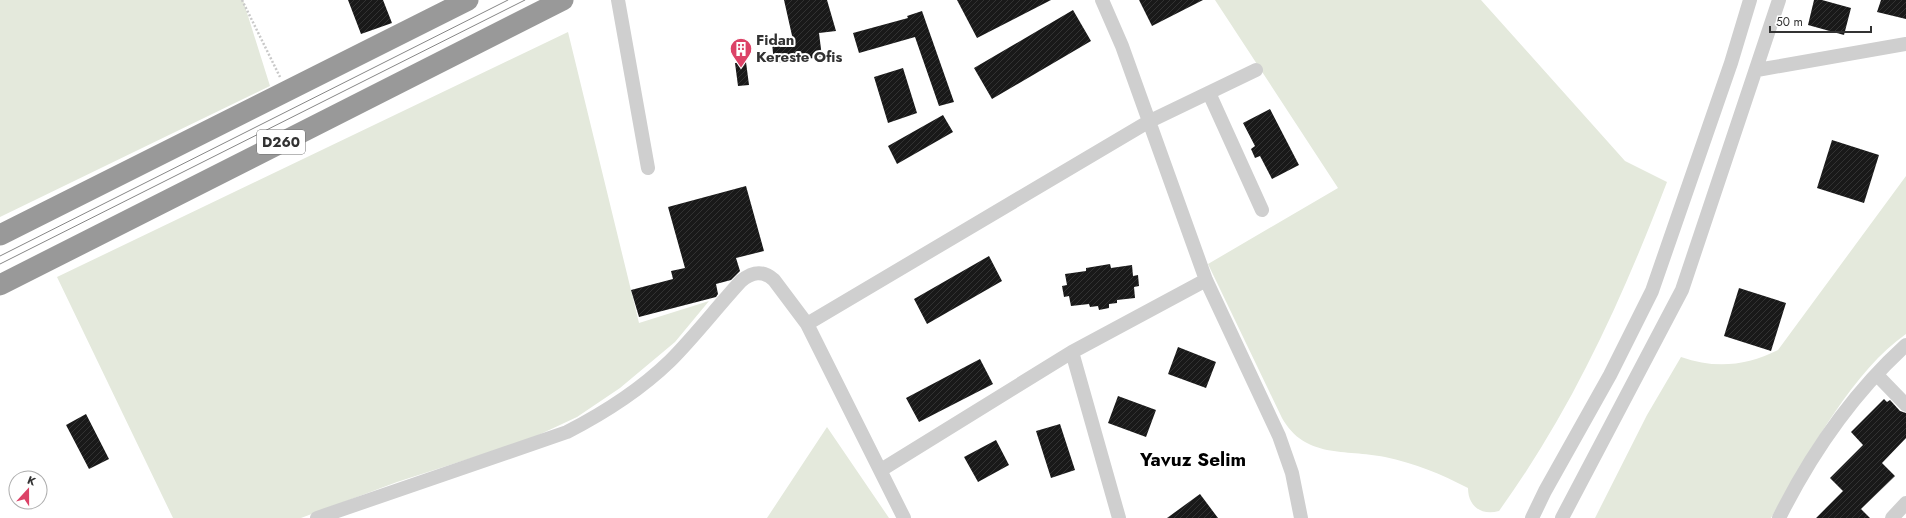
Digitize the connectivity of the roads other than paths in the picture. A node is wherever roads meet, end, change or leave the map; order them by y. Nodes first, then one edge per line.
1 (468, 0) edge
2 (563, 0) edge
3 (618, 0) edge
4 (1102, 0) edge
5 (1750, 0) edge
6 (1779, 0) edge
7 (1906, 44) edge
8 (1256, 70) dead end
9 (1757, 70) junction
10 (1209, 92) junction
11 (1148, 122) junction
12 (648, 168) dead end
13 (1262, 210) dead end
14 (0, 236) edge
15 (1206, 280) junction
16 (0, 285) edge
17 (807, 324) junction
18 (1906, 345) edge
19 (1072, 352) junction
20 (1877, 375) junction
21 (1906, 405) edge
22 (880, 470) junction
23 (1906, 503) edge
24 (317, 518) edge
25 (904, 518) edge
26 (1119, 518) edge
27 (1301, 518) edge
28 (1532, 518) edge
29 (1562, 518) edge
30 (1779, 518) edge
31 (1892, 518) edge

1 - 14 highway, D260
2 - 16 highway, D260
3 - 12 street
4 - 11 street
5 - 28 street
6 - 9 street
7 - 9 street
8 - 10 street
9 - 29 street
10 - 11 street
10 - 13 street
11 - 15 street
11 - 17 street
15 - 19 street
15 - 27 street
17 - 22 street
17 - 24 street
18 - 20 street
19 - 22 street
19 - 26 street
20 - 21 street
20 - 30 street
22 - 25 street
23 - 31 street

